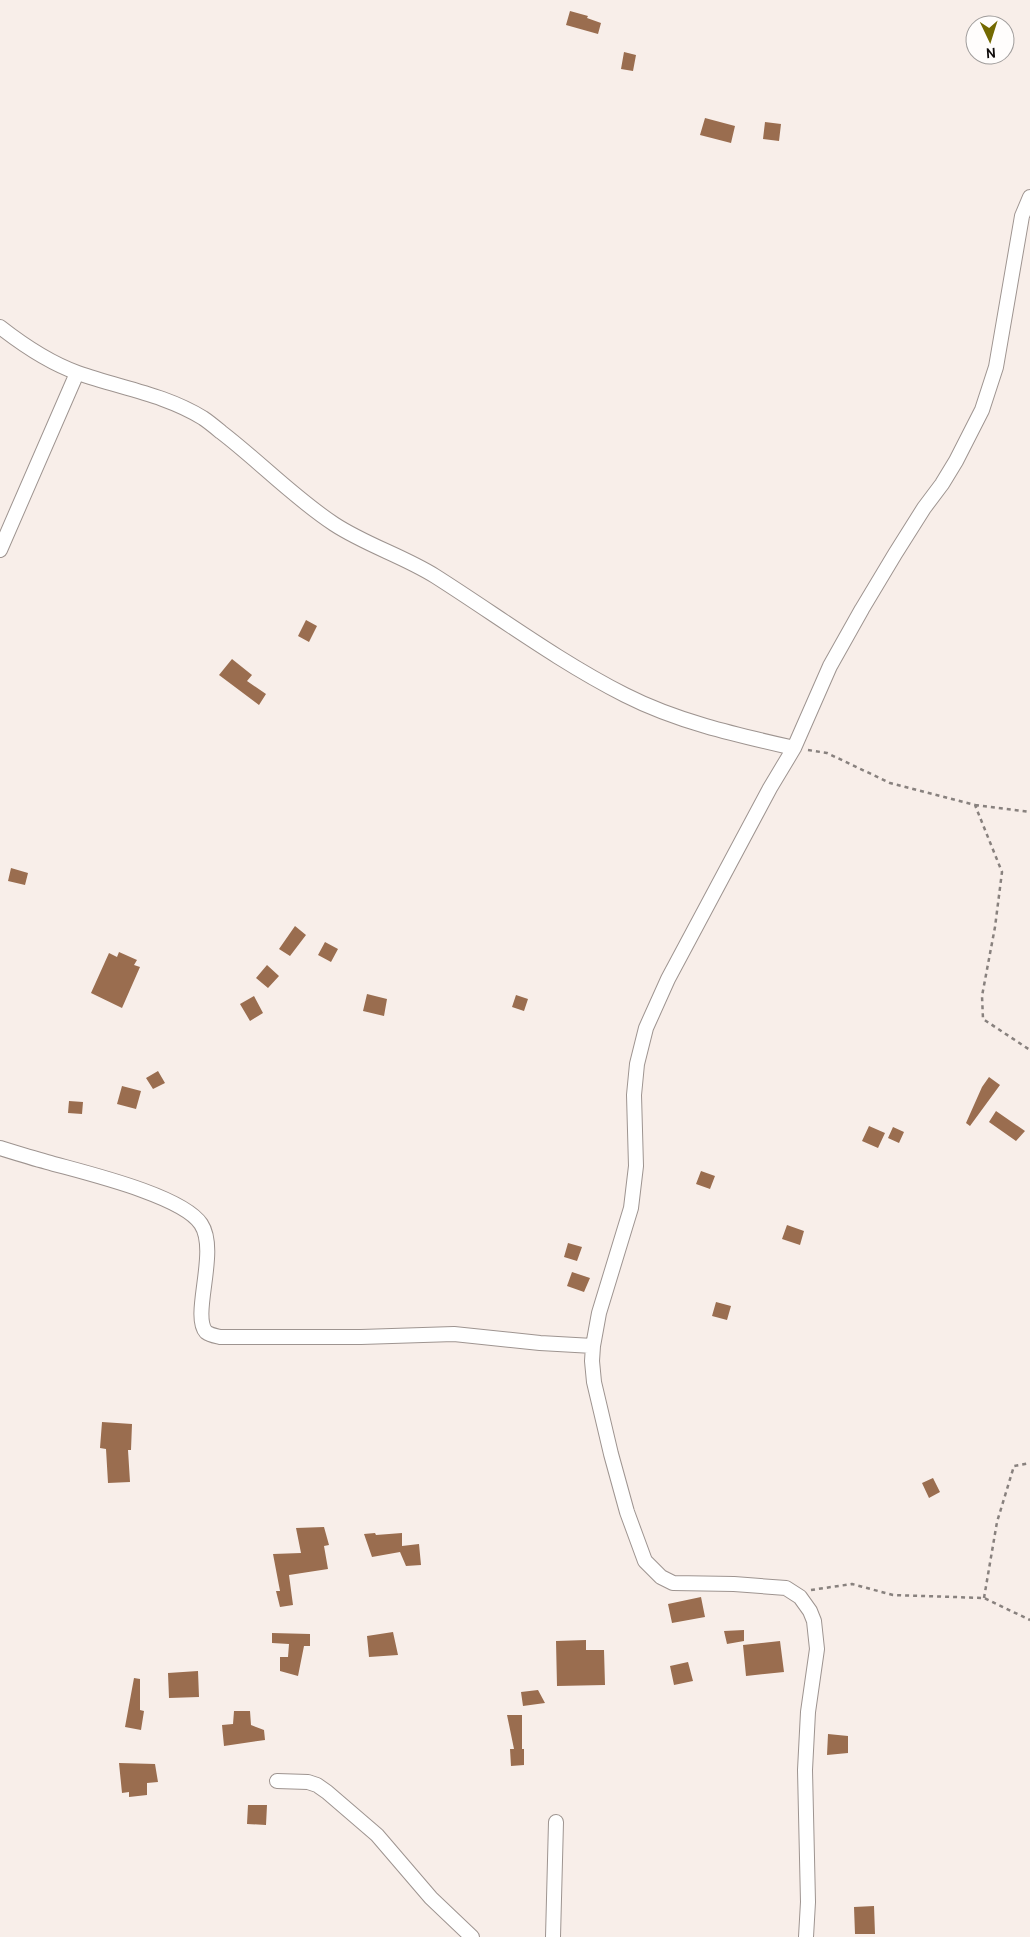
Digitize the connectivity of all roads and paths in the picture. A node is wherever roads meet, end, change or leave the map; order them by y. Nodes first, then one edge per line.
1 (1030, 197) edge
2 (0, 327) edge
3 (77, 373) junction
4 (0, 550) edge
5 (794, 748) junction
6 (975, 805) junction
7 (1030, 812) edge
8 (1030, 1050) edge
9 (0, 1148) edge
10 (593, 1346) junction
11 (1030, 1463) edge
12 (794, 1592) junction
13 (984, 1598) junction
14 (1030, 1620) edge
15 (277, 1781) dead end
16 (556, 1822) dead end
17 (472, 1937) edge
18 (553, 1937) edge
19 (806, 1937) edge

1 - 5 street
2 - 3 street
3 - 4 street
3 - 5 street
5 - 6 path
5 - 10 street
6 - 7 path
6 - 8 path
9 - 10 street
10 - 12 street
11 - 13 path
12 - 13 path
12 - 19 street
13 - 14 path
15 - 17 street
16 - 18 street

